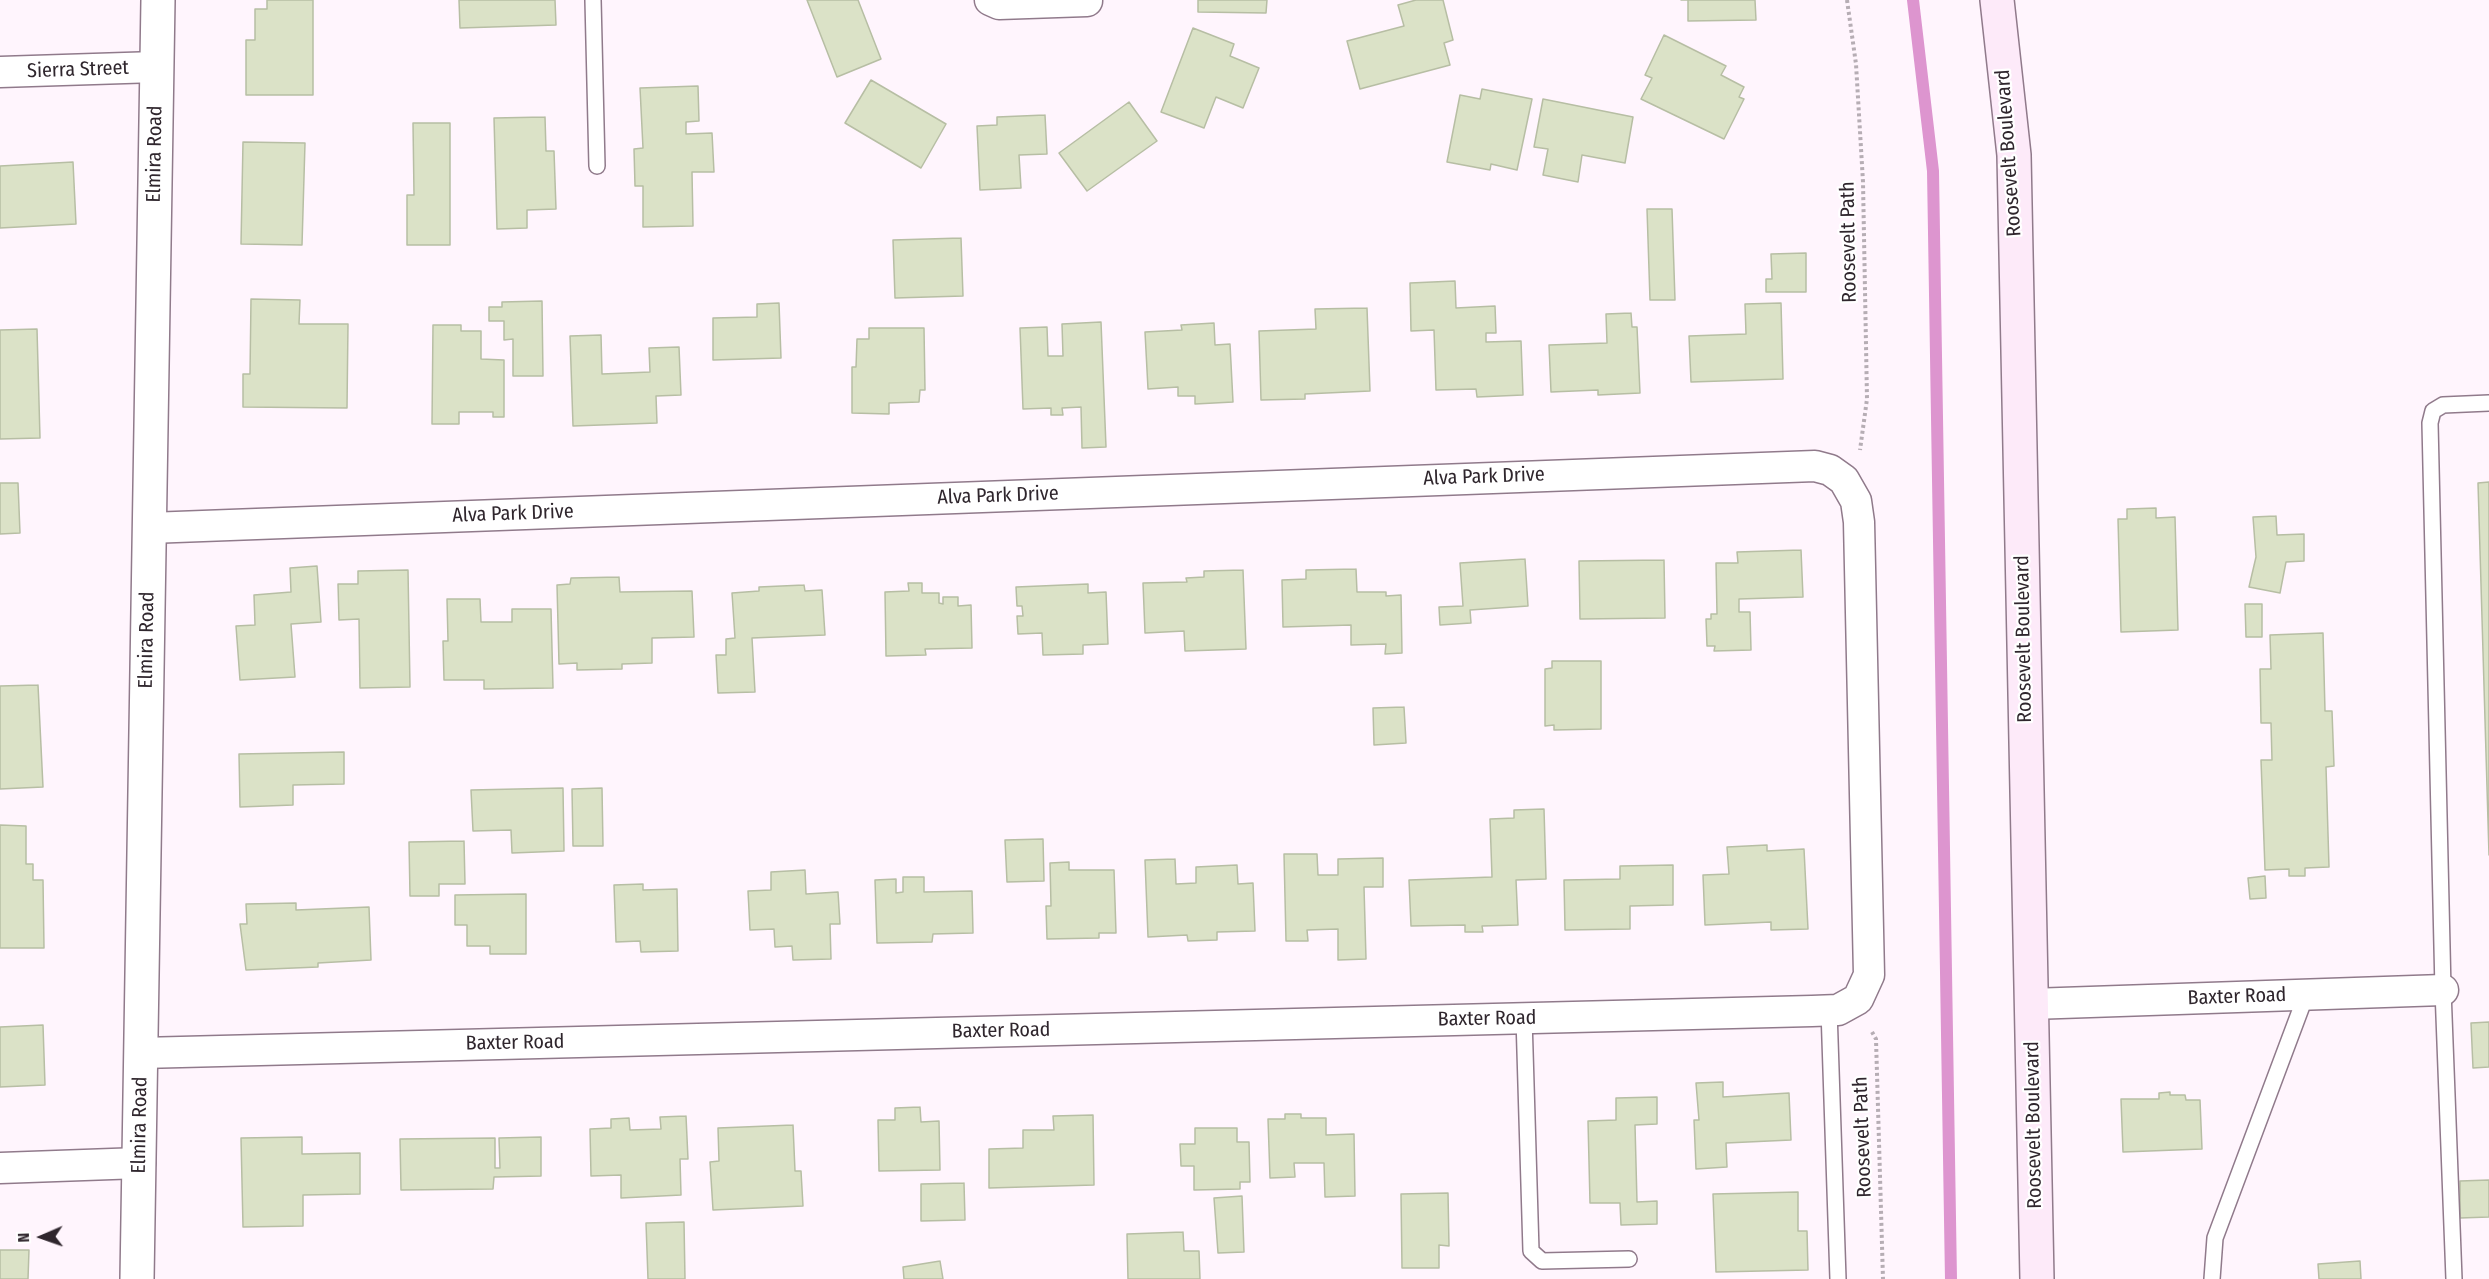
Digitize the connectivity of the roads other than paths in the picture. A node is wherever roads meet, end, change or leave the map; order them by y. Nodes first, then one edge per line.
1 (158, 0) edge
2 (594, 0) edge
3 (990, 0) edge
4 (1997, 0) edge
5 (1087, 1) edge
6 (156, 67) junction
7 (0, 72) edge
8 (597, 166) dead end
9 (2489, 403) edge
10 (149, 528) junction
11 (2443, 990) junction
12 (2306, 995) junction
13 (1858, 999) joint
14 (2031, 1004) junction
15 (1829, 1010) junction
16 (1524, 1018) junction
17 (141, 1053) junction
18 (140, 1163) junction
19 (0, 1168) edge
20 (1629, 1259) dead end
21 (137, 1279) edge
22 (1838, 1279) edge
23 (2037, 1279) edge
24 (2212, 1279) edge
25 (2454, 1279) edge

1 - 6 street, Elmira Road
2 - 8 lane
3 - 5 street
4 - 14 main road, Roosevelt Boulevard
6 - 7 street, Sierra Street
6 - 10 street, Elmira Road
9 - 11 lane
10 - 13 street, Alva Park Drive
10 - 17 street, Elmira Road
11 - 12 street, Baxter Road
11 - 25 lane
12 - 14 street, Baxter Road
12 - 24 lane
13 - 15 street, Baxter Road
14 - 23 main road, Roosevelt Boulevard
15 - 16 street, Baxter Road
15 - 22 lane
16 - 17 street, Baxter Road
16 - 20 lane
17 - 18 street, Elmira Road
18 - 19 street
18 - 21 street, Elmira Road

